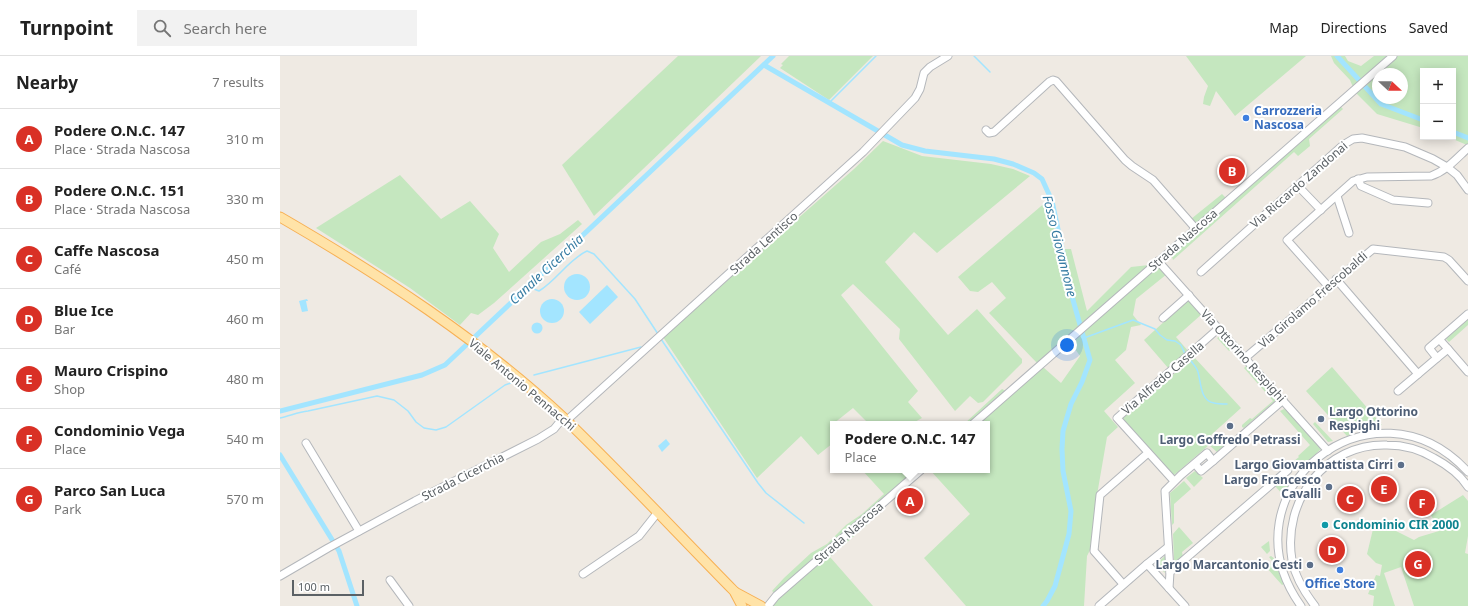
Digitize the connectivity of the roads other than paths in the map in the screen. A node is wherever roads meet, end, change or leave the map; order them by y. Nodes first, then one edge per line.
1 (948, 56) edge
2 (1393, 56) edge
3 (986, 130) dead end
4 (1468, 148) edge
5 (1447, 167) junction
6 (1358, 179) junction
7 (1298, 186) junction
8 (1468, 190) edge
9 (1337, 196) junction
10 (1428, 203) dead end
11 (1320, 210) junction
12 (280, 217) edge
13 (1196, 229) junction
14 (1349, 232) dead end
15 (1158, 261) junction
16 (1201, 272) dead end
17 (1336, 279) junction
18 (1468, 281) edge
19 (1328, 286) junction
20 (1189, 295) junction
21 (1468, 314) edge
22 (1163, 318) dead end
23 (1219, 328) junction
24 (1439, 339) junction
25 (1448, 349) junction
26 (1246, 358) junction
27 (1437, 358) junction
28 (1468, 372) edge
29 (1418, 374) junction
30 (1398, 391) dead end
31 (1283, 400) junction
32 (565, 420) junction
33 (976, 421) edge
34 (1407, 436) junction
35 (306, 443) dead end
36 (1406, 446) junction
37 (1328, 450) junction
38 (1148, 453) junction
39 (1288, 470) dead end
40 (1468, 472) edge
41 (918, 473) edge
42 (1174, 481) junction
43 (1468, 487) edge
44 (658, 512) junction
45 (1280, 521) junction
46 (1292, 523) junction
47 (359, 531) junction
48 (1168, 547) junction
49 (1147, 564) junction
50 (1170, 572) junction
51 (584, 574) dead end
52 (280, 576) edge
53 (390, 580) dead end
54 (1123, 584) junction
55 (1169, 588) junction
56 (734, 591) junction
57 (776, 596) junction
58 (756, 605) edge
59 (409, 606) edge
60 (742, 606) edge
61 (768, 606) edge
62 (1098, 606) edge
63 (1185, 606) edge
64 (1301, 606) edge
65 (1315, 606) edge

1 - 32 street, Strada Lentisco
2 - 13 street, Strada Nascosa
3 - 13 street
4 - 5 street
5 - 6 street
5 - 7 street, Via Riccardo Zandonai
5 - 8 street, Via Riccardo Zandonai
6 - 9 street
6 - 10 street
7 - 11 street
7 - 16 street, Via Riccardo Zandonai
9 - 11 street
9 - 14 street
11 - 19 street
12 - 32 main road, Viale Antonio Pennacchi
13 - 15 street, Strada Nascosa
15 - 20 street, Via Ottorino Respighi
15 - 33 street, Strada Nascosa
17 - 18 street, Via Girolamo Frescobaldi
17 - 19 street, Via Girolamo Frescobaldi
17 - 29 street
19 - 26 street, Via Girolamo Frescobaldi
20 - 22 street
20 - 23 street, Via Ottorino Respighi
21 - 24 street
23 - 26 street, Via Ottorino Respighi
23 - 38 street, Via Alfredo Casella
24 - 25 street
24 - 27 street
25 - 27 street
25 - 28 street
26 - 31 street, Via Ottorino Respighi
27 - 29 street
29 - 30 street
31 - 37 street, Via Ottorino Respighi
31 - 42 street
32 - 44 main road, Viale Antonio Pennacchi
32 - 47 street, Strada Cicerchia
34 - 36 street
34 - 37 street
34 - 40 street
35 - 47 street
36 - 43 street
36 - 46 street
37 - 45 street
38 - 42 street, Via Alfredo Casella
38 - 54 street
39 - 50 street
41 - 57 street, Strada Nascosa
42 - 48 street
44 - 51 street
44 - 56 main road, Viale Antonio Pennacchi
45 - 46 street
45 - 64 street
46 - 65 street
47 - 52 street, Strada Cicerchia
48 - 49 street
48 - 50 street
49 - 54 street
49 - 55 street
50 - 55 street
53 - 59 street
54 - 62 street
55 - 63 street
56 - 58 main road, Viale Antonio Pennacchi
56 - 60 main road, Viale Antonio Pennacchi
57 - 58 street, Strada Nascosa
57 - 61 street, Strada Nascosa

